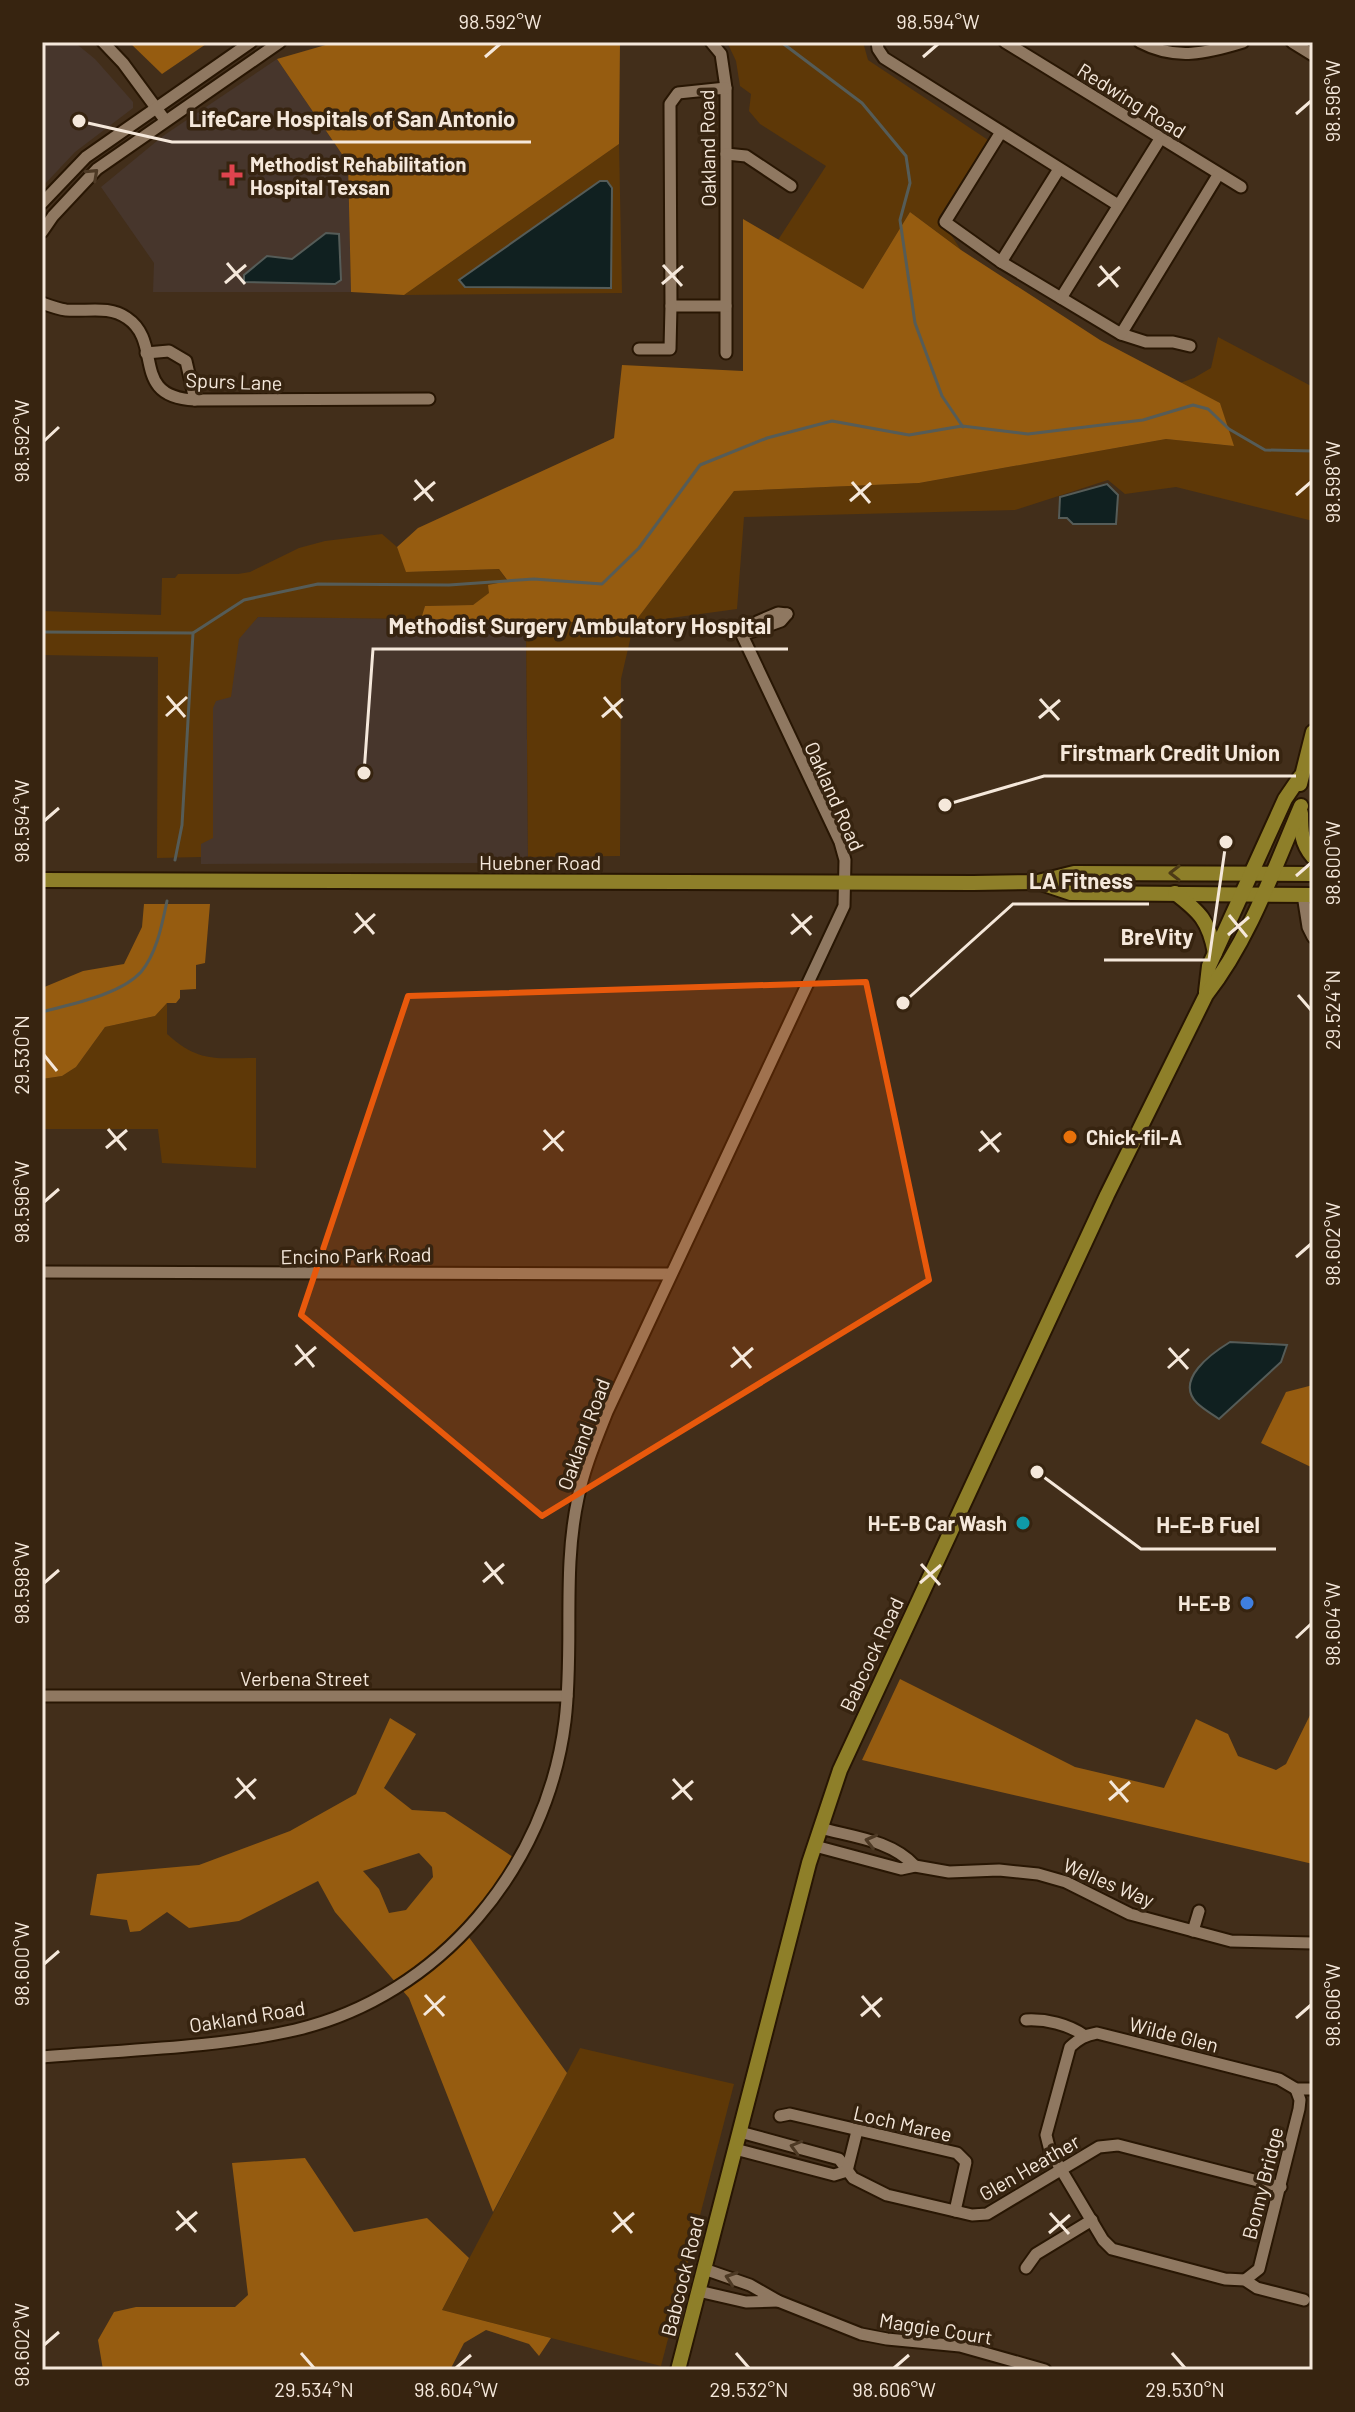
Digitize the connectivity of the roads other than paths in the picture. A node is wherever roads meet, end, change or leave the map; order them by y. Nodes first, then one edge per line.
1 (103, 42) edge
2 (251, 42) edge
3 (280, 42) edge
4 (711, 42) edge
5 (877, 42) edge
6 (1005, 42) edge
7 (1140, 42) edge
8 (1243, 42) edge
9 (1292, 42) edge
10 (1313, 55) edge
11 (726, 88) junction
12 (156, 107) junction
13 (165, 120) junction
14 (1001, 132) junction
15 (1160, 139) junction
16 (726, 154) junction
17 (1059, 169) junction
18 (1218, 175) junction
19 (791, 186) dead end
20 (1241, 187) dead end
21 (42, 203) edge
22 (1118, 205) junction
23 (42, 232) edge
24 (1001, 262) junction
25 (1061, 298) junction
26 (42, 303) edge
27 (671, 306) junction
28 (726, 306) junction
29 (1121, 334) junction
30 (1190, 346) dead end
31 (639, 349) dead end
32 (146, 353) junction
33 (726, 353) dead end
34 (429, 399) dead end
35 (195, 400) junction
36 (755, 630) dead end
37 (1313, 732) edge
38 (1300, 777) junction
39 (1301, 806) junction
40 (1313, 857) edge
41 (1253, 874) junction
42 (1272, 874) junction
43 (1313, 874) edge
44 (42, 880) edge
45 (1038, 882) junction
46 (846, 883) junction
47 (1175, 892) junction
48 (1244, 894) junction
49 (1263, 894) junction
50 (1308, 895) edge
51 (1313, 937) edge
52 (1216, 953) junction
53 (1206, 995) junction
54 (42, 1272) edge
55 (671, 1274) junction
56 (42, 1696) edge
57 (567, 1696) junction
58 (820, 1828) junction
59 (815, 1846) junction
60 (915, 1866) junction
61 (1199, 1911) dead end
62 (1193, 1931) junction
63 (1313, 1943) edge
64 (1026, 2020) dead end
65 (1085, 2036) junction
66 (42, 2057) edge
67 (1296, 2089) junction
68 (1313, 2089) edge
69 (780, 2116) dead end
70 (857, 2131) junction
71 (740, 2132) junction
72 (735, 2149) junction
73 (1062, 2170) junction
74 (847, 2171) junction
75 (1281, 2187) junction
76 (955, 2211) junction
77 (1092, 2220) junction
78 (1026, 2268) dead end
79 (704, 2269) junction
80 (1245, 2280) junction
81 (698, 2291) junction
82 (1304, 2300) dead end
83 (778, 2301) junction
84 (678, 2370) edge
85 (1045, 2370) edge

1 - 12 street
2 - 12 street
3 - 13 street
4 - 11 street, Oakland Road
5 - 14 street
6 - 15 street, Redwing Road
7 - 8 street
9 - 10 street
11 - 16 street, Oakland Road
11 - 27 street
12 - 13 street
12 - 21 street
23 -> 13 street
14 - 17 street
14 - 24 street
15 - 18 street, Redwing Road
15 - 22 street
16 - 19 street
16 - 28 street, Oakland Road
17 - 22 street
17 - 24 street
18 - 20 street, Redwing Road
18 - 29 street
22 - 25 street
24 - 25 street
25 - 29 street
26 - 32 street, Spurs Lane
27 - 28 street
27 - 31 street
28 - 33 street, Oakland Road
29 - 30 street
32 - 35 street, Spurs Lane
32 - 35 street
34 - 35 street, Spurs Lane
36 - 46 street, Oakland Road
37 - 38 main road, Babcock Road
38 - 39 main road, Babcock Road
38 - 41 main road, Babcock Road
39 - 40 main road
39 - 42 main road, Babcock Road
41 - 42 main road, Huebner Road
41 -> 45 main road, Huebner Road
41 - 48 main road, Babcock Road
42 - 43 main road, Huebner Road
42 - 49 main road, Babcock Road
44 - 46 main road, Huebner Road
45 - 46 main road, Huebner Road
45 - 47 main road, Huebner Road
46 - 55 street, Oakland Road
47 - 48 main road, Huebner Road
47 - 52 main road
48 - 49 main road, Huebner Road
48 - 52 main road, Babcock Road
49 - 50 main road, Huebner Road
49 - 53 main road, Babcock Road
50 - 51 street
52 - 53 main road, Babcock Road
53 - 58 main road, Babcock Road
54 - 55 street, Encino Park Road
55 - 57 street, Oakland Road
56 - 57 street, Verbena Street
57 - 66 street, Oakland Road
58 - 59 main road, Babcock Road
60 -> 58 street, Welles Way
59 - 60 street, Welles Way
59 - 71 main road, Babcock Road
60 - 62 street, Welles Way
61 - 62 street
62 - 63 street, Welles Way
64 - 65 street, Wilde Glen
65 - 67 street, Wilde Glen
65 - 73 street
67 - 68 street, Wilde Glen
67 - 75 street, Bonny Bridge
69 - 70 street, Loch Maree
70 - 74 street
70 - 76 street, Loch Maree
71 - 72 main road, Babcock Road
74 -> 71 street, Glen Heather
72 - 74 street, Glen Heather
72 - 79 main road, Babcock Road
73 - 75 street, Glen Heather
73 - 76 street, Glen Heather
73 - 77 street
74 - 76 street, Glen Heather
75 - 80 street, Bonny Bridge
77 - 78 street
77 - 80 street
79 - 81 main road, Babcock Road
83 -> 79 street, Maggie Court
80 - 82 street
81 - 83 street, Maggie Court
81 - 84 main road, Babcock Road
83 - 85 street, Maggie Court

